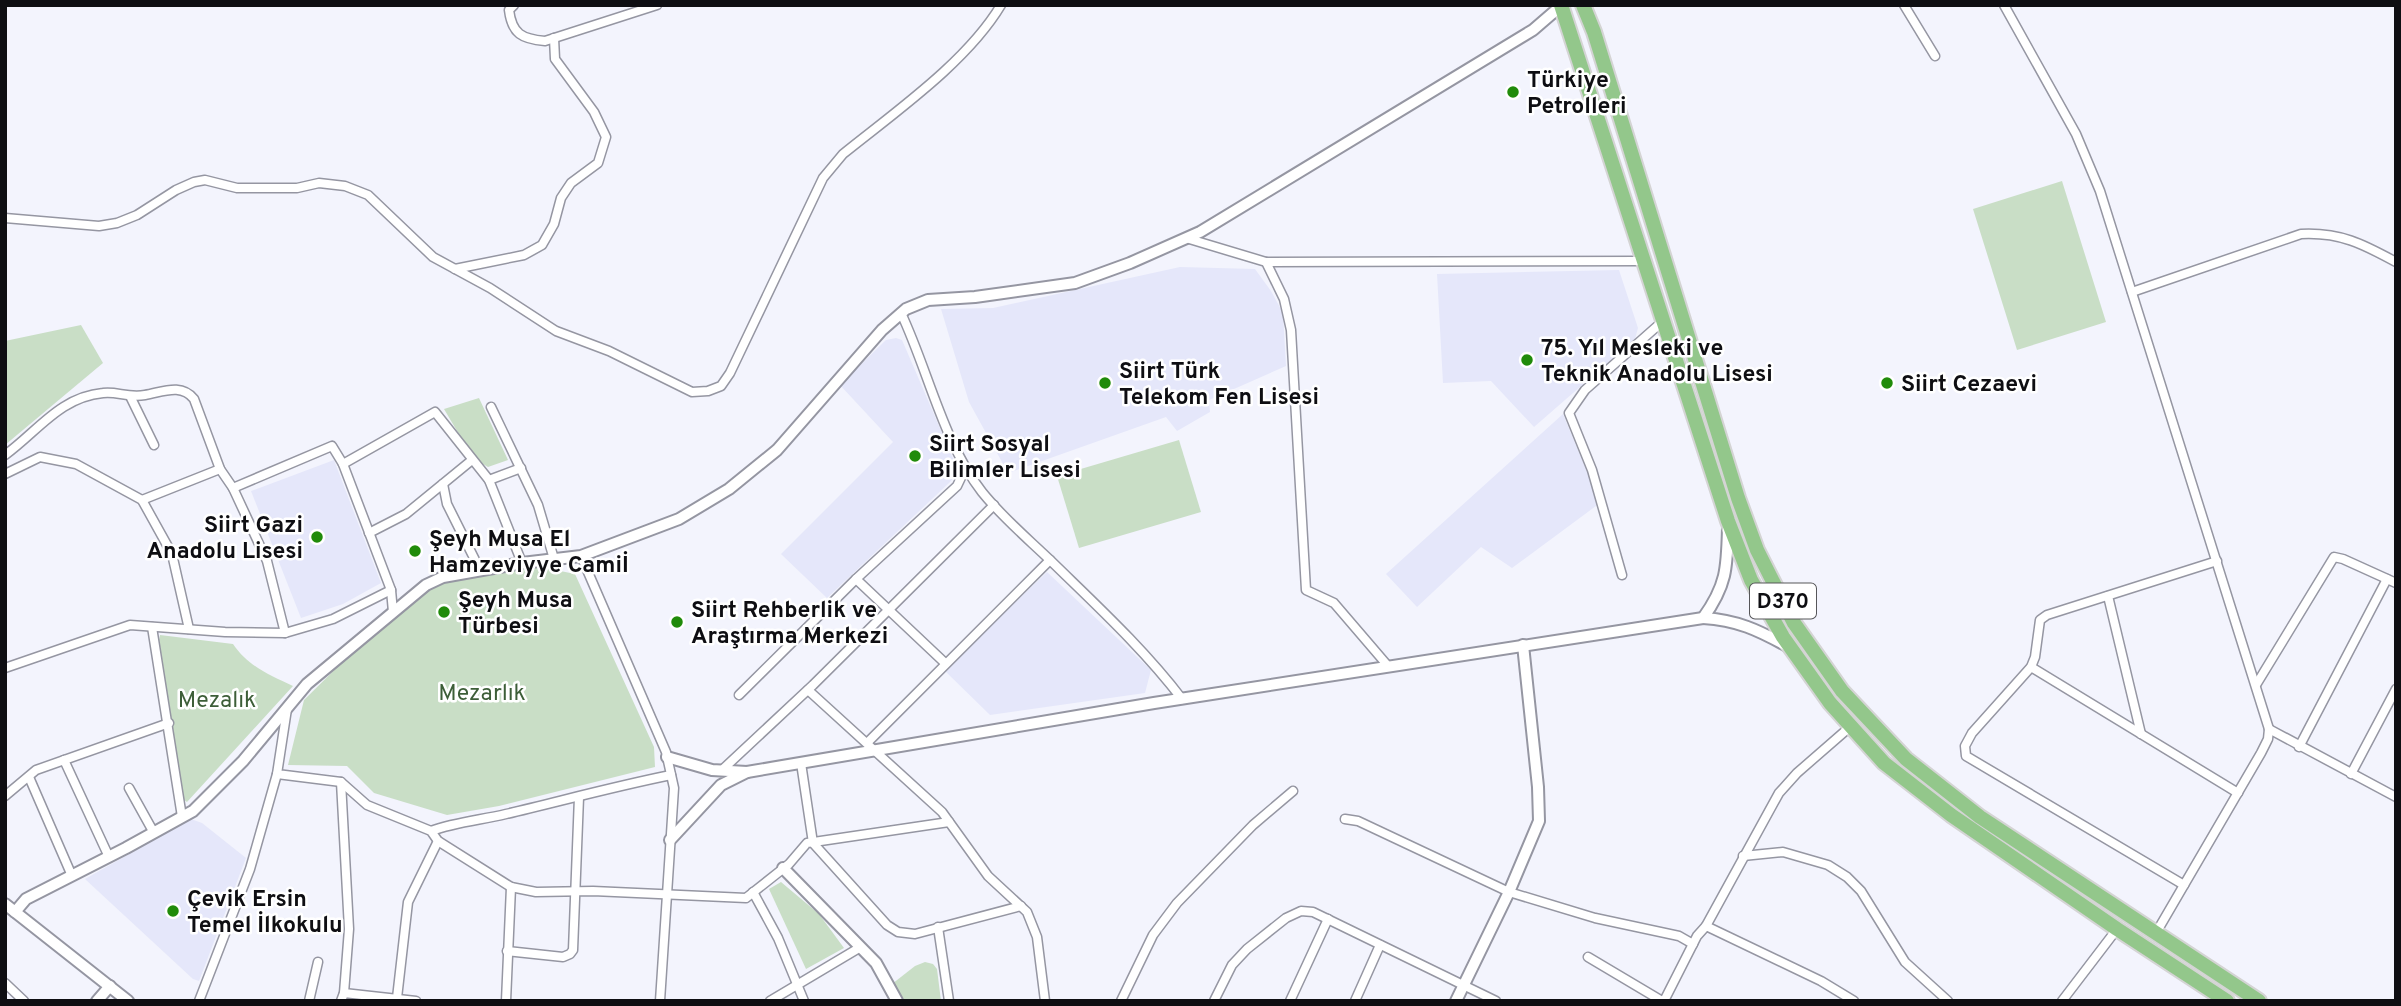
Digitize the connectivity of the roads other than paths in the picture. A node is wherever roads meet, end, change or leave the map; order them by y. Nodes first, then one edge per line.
1 (513, 5) edge
2 (657, 5) edge
3 (1001, 5) edge
4 (1583, 5) edge
5 (1904, 5) edge
6 (2004, 5) edge
7 (1562, 6) edge
8 (554, 38) junction
9 (1935, 56) dead end
10 (5, 218) edge
11 (1186, 238) junction
12 (1644, 261) junction
13 (1266, 262) junction
14 (2396, 262) edge
15 (454, 269) junction
16 (2132, 292) junction
17 (901, 313) junction
18 (1663, 321) junction
19 (131, 398) junction
20 (491, 408) dead end
21 (154, 445) dead end
22 (5, 455) edge
23 (472, 460) junction
24 (343, 464) junction
25 (967, 467) junction
26 (521, 468) junction
27 (220, 470) junction
28 (5, 474) edge
29 (489, 480) junction
30 (443, 484) junction
31 (233, 488) junction
32 (142, 500) junction
33 (994, 505) junction
34 (1728, 521) junction
35 (369, 533) junction
36 (582, 556) junction
37 (554, 559) junction
38 (1050, 561) junction
39 (2217, 561) junction
40 (522, 563) junction
41 (481, 570) junction
42 (1622, 575) dead end
43 (856, 579) junction
44 (2386, 579) junction
45 (2396, 583) edge
46 (391, 590) junction
47 (2108, 596) junction
48 (889, 610) junction
49 (393, 612) junction
50 (1703, 618) junction
51 (152, 627) junction
52 (189, 629) junction
53 (285, 633) junction
54 (1523, 645) junction
55 (1792, 649) junction
56 (945, 663) junction
57 (1388, 666) junction
58 (2031, 667) junction
59 (5, 668) edge
60 (2256, 685) junction
61 (2396, 689) edge
62 (808, 690) junction
63 (739, 695) dead end
64 (1182, 699) junction
65 (288, 706) junction
66 (169, 723) junction
67 (1851, 726) junction
68 (2269, 729) junction
69 (2141, 734) junction
70 (871, 747) junction
71 (2299, 747) junction
72 (667, 757) junction
73 (64, 760) junction
74 (802, 762) junction
75 (722, 770) junction
76 (747, 772) junction
77 (277, 774) junction
78 (2351, 774) junction
79 (671, 775) junction
80 (29, 777) junction
81 (341, 782) junction
82 (129, 788) dead end
83 (1293, 792) dead end
84 (2238, 793) junction
85 (5, 796) edge
86 (579, 797) junction
87 (2396, 797) edge
88 (182, 817) junction
89 (1345, 819) dead end
90 (949, 822) junction
91 (432, 831) junction
92 (154, 833) junction
93 (670, 840) junction
94 (438, 841) junction
95 (813, 843) junction
96 (1743, 856) junction
97 (109, 857) junction
98 (783, 868) junction
99 (72, 876) junction
100 (2184, 886) junction
101 (511, 887) junction
102 (574, 891) junction
103 (753, 892) junction
104 (1509, 892) junction
105 (665, 895) junction
106 (1021, 906) junction
107 (8, 907) edge
108 (1328, 919) junction
109 (1706, 926) junction
110 (938, 927) junction
111 (2117, 929) junction
112 (2157, 933) junction
113 (1693, 944) junction
114 (1380, 945) junction
115 (859, 948) junction
116 (507, 951) junction
117 (1588, 957) dead end
118 (318, 962) dead end
119 (5, 983) edge
120 (796, 984) junction
121 (1464, 985) junction
122 (110, 986) junction
123 (342, 997) edge
124 (397, 998) junction
125 (24, 1001) edge
126 (97, 1001) edge
127 (128, 1001) edge
128 (199, 1001) edge
129 (309, 1001) edge
130 (416, 1001) edge
131 (506, 1001) edge
132 (660, 1001) edge
133 (770, 1001) edge
134 (804, 1001) edge
135 (897, 1001) edge
136 (949, 1001) edge
137 (1045, 1001) edge
138 (1121, 1001) edge
139 (1214, 1001) edge
140 (1290, 1001) edge
141 (1355, 1001) edge
142 (1456, 1001) edge
143 (1496, 1001) edge
144 (1663, 1001) edge
145 (1854, 1001) edge
146 (1948, 1001) edge
147 (2062, 1001) edge
148 (2227, 1001) edge
149 (2259, 1001) edge

1 - 8 street
2 - 8 street
3 - 15 street
4 - 112 highway, D370
5 - 9 street
6 - 16 street
7 - 11 street
7 - 12 highway, D370
8 - 15 street
10 - 15 street
11 - 13 street
11 - 17 street
12 - 13 street
12 - 18 highway, D370
13 - 57 street
14 - 16 street
16 - 39 street
17 - 25 street
17 - 36 street
18 - 34 highway, D370
18 - 42 street
19 - 21 street
19 - 22 street
19 - 27 street
20 - 26 street
23 - 24 street
23 - 29 street
23 - 30 street
24 - 31 street
24 - 35 street
25 - 33 street
25 - 43 street
26 - 29 street
26 - 37 street
27 - 31 street
27 - 32 street
28 - 32 street
29 - 40 street
30 - 35 street
30 - 41 street
31 - 53 street
32 - 52 street
33 - 38 street
33 - 48 street
34 - 50 street
34 - 55 highway, D370
35 - 46 street
36 - 37 street
36 - 72 street
37 - 40 street
38 - 56 street
38 - 64 street
39 - 47 street
39 - 60 street
40 - 41 street
41 - 49 street
43 - 48 street
43 - 63 street
44 - 45 street
44 - 60 street
44 - 71 street
46 - 49 street
46 - 53 street
47 - 58 street
47 - 69 street
48 - 56 street
48 - 62 street
49 - 65 street
50 - 54 street
50 - 55 street
51 - 52 street
51 - 59 street
51 - 66 street
52 - 53 street
54 - 57 street
54 - 104 street
55 - 67 highway, D370
56 - 70 street
57 - 64 street
58 - 69 street
58 - 100 street
60 - 68 street
61 - 78 street
62 - 70 street
62 - 75 street
64 - 70 street
65 - 77 street
65 - 88 street
66 - 73 street
66 - 88 street
67 - 96 street
67 - 111 highway, D370
68 - 71 street
68 - 84 street
69 - 84 street
70 - 74 street
70 - 90 street
71 - 78 street
72 - 75 street
72 - 79 street
73 - 80 street
73 - 97 street
74 - 76 street
74 - 95 street
75 - 76 street
76 - 93 street
77 - 81 street
77 - 128 street
78 - 87 street
79 - 86 street
79 - 93 street
80 - 85 street
80 - 99 street
81 - 91 street
81 - 123 street
82 - 92 street
83 - 138 street
84 - 100 street
86 - 91 street
86 - 102 street
88 - 92 street
89 - 104 street
90 - 95 street
90 - 106 street
91 - 94 street
92 - 97 street
93 - 105 street
94 - 101 street
94 - 124 street
95 - 98 street
95 - 110 street
96 - 109 street
96 - 146 street
97 - 99 street
98 - 103 street
98 - 115 street
99 - 107 street
100 - 112 street
101 - 102 street
101 - 116 street
102 - 105 street
102 - 116 street
103 - 105 street
103 - 120 street
104 - 113 street
104 - 121 street
105 - 132 street
106 - 110 street
106 - 137 street
107 - 122 street
108 - 114 street
108 - 139 street
108 - 140 street
109 - 113 street
109 - 145 street
110 - 136 street
111 - 147 street
111 - 148 highway, D370
112 - 149 highway, D370
113 - 144 street
114 - 121 street
114 - 141 street
115 - 120 street
115 - 135 street
116 - 131 street
117 - 144 street
118 - 129 street
119 - 125 street
120 - 133 street
120 - 134 street
121 - 142 street
121 - 143 street
122 - 126 street
122 - 127 street
123 - 124 street
124 - 130 street

